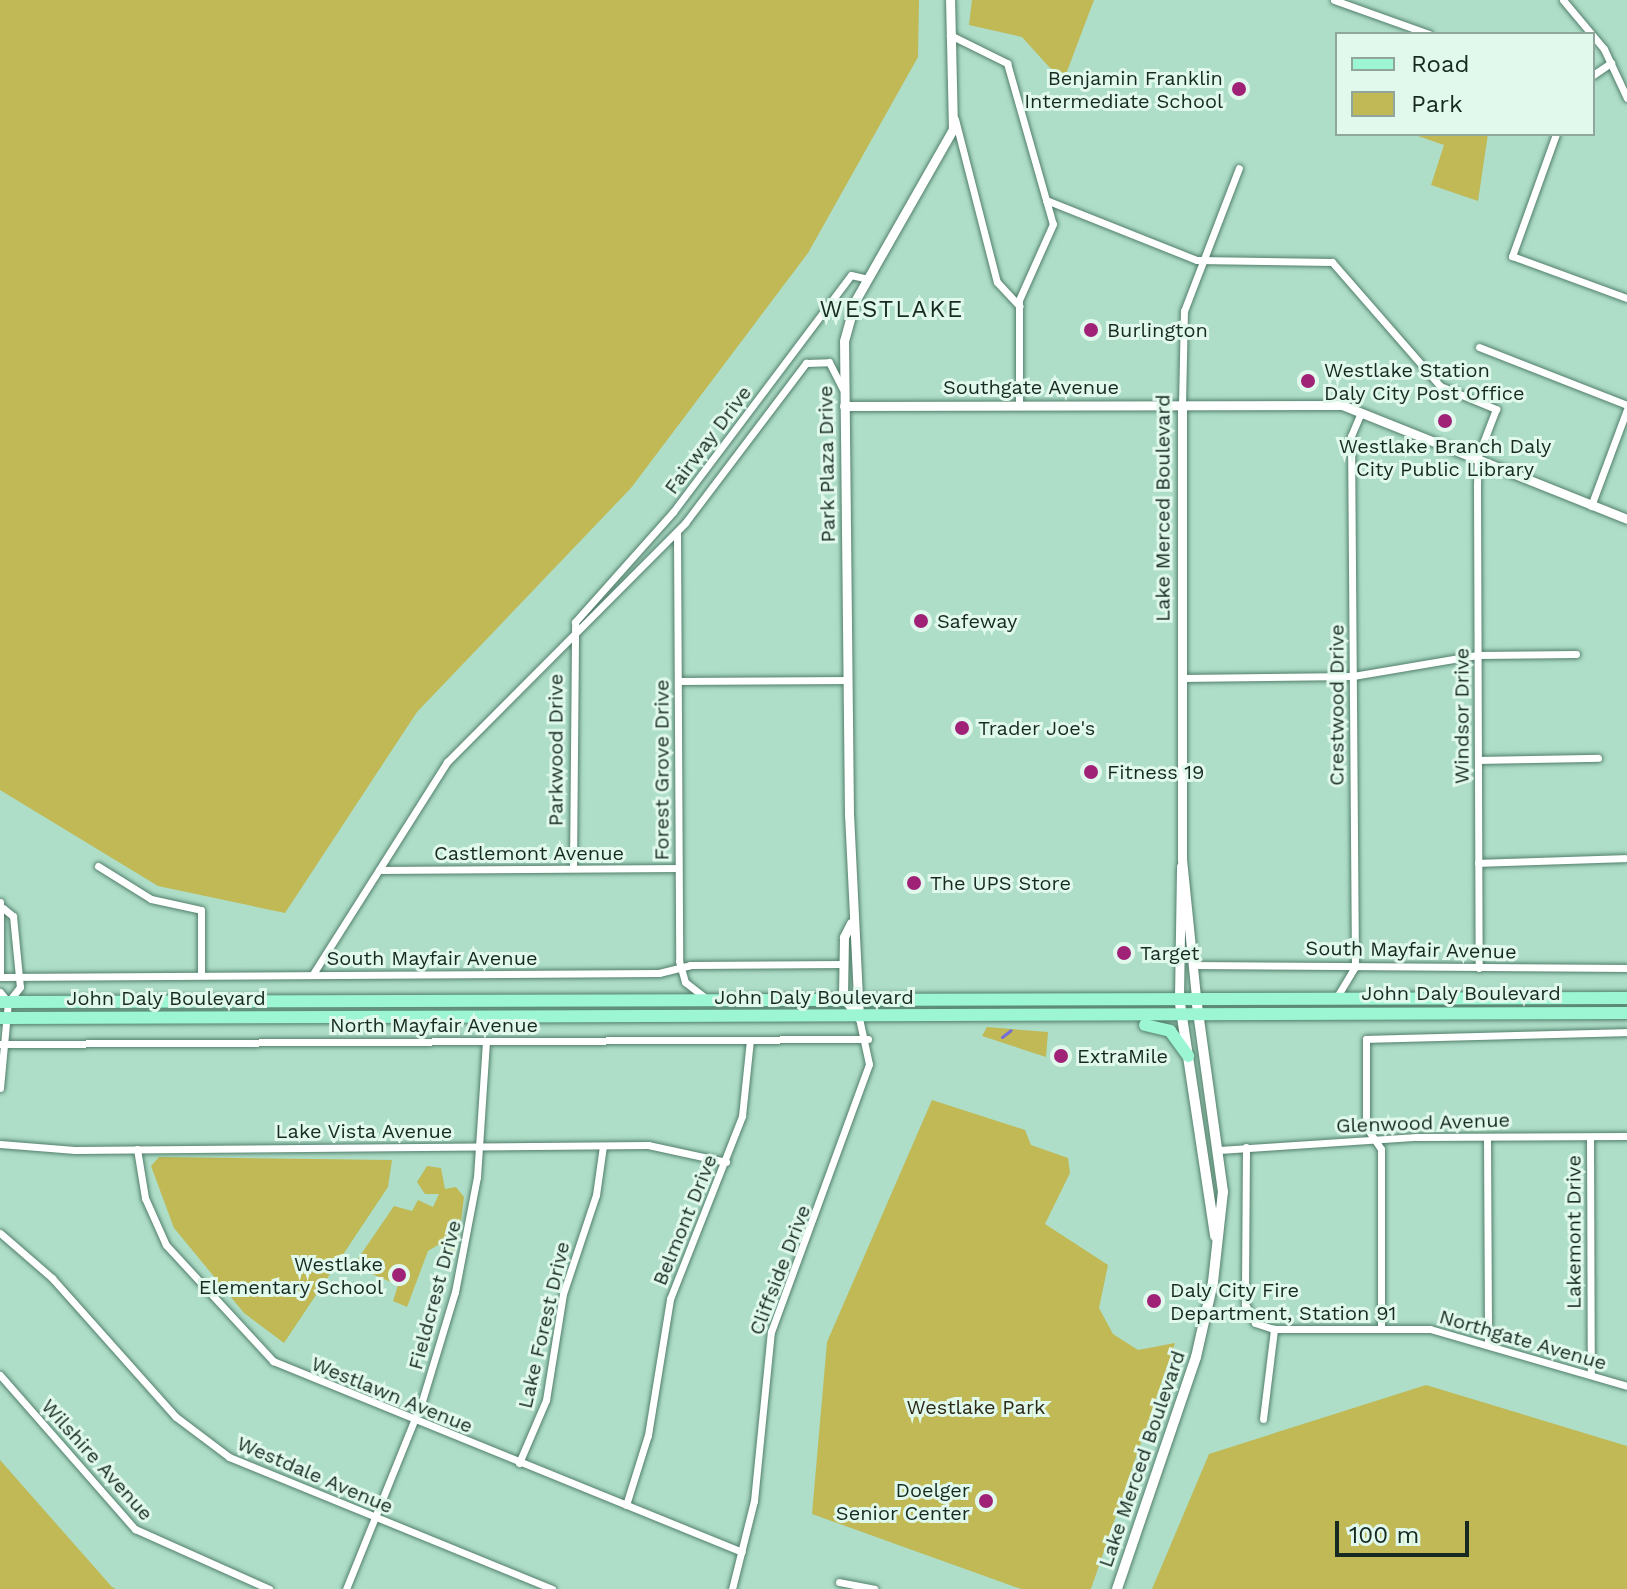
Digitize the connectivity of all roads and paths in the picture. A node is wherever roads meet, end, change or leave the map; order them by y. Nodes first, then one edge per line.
1 (950, 0) edge
2 (1334, 0) edge
3 (1563, 0) edge
4 (1423, 32) edge
5 (1587, 32) edge
6 (948, 34) junction
7 (1595, 42) edge
8 (1611, 63) junction
9 (1595, 74) edge
10 (1627, 98) edge
11 (953, 114) junction
12 (1555, 136) edge
13 (1239, 168) dead end
14 (1046, 200) junction
15 (1204, 261) junction
16 (868, 279) junction
17 (1627, 298) edge
18 (1019, 306) junction
19 (1479, 347) dead end
20 (844, 390) junction
21 (1019, 405) junction
22 (1182, 405) junction
23 (844, 406) junction
24 (1627, 407) edge
25 (1361, 412) junction
26 (1478, 465) junction
27 (1591, 506) junction
28 (1627, 519) edge
29 (677, 533) junction
30 (572, 632) junction
31 (1576, 654) dead end
32 (1477, 655) junction
33 (1353, 676) junction
34 (1181, 678) junction
35 (848, 680) junction
36 (678, 681) junction
37 (1598, 758) dead end
38 (1479, 760) junction
39 (1625, 858) edge
40 (1182, 859) junction
41 (1478, 863) junction
42 (98, 866) dead end
43 (573, 868) junction
44 (678, 868) junction
45 (379, 870) junction
46 (1, 905) edge
47 (851, 923) junction
48 (844, 964) junction
49 (679, 965) junction
50 (1194, 965) junction
51 (1355, 967) junction
52 (1479, 968) junction
53 (1627, 968) edge
54 (313, 974) junction
55 (19, 975) junction
56 (201, 975) junction
57 (0, 977) edge
58 (1338, 995) junction
59 (704, 997) junction
60 (843, 997) junction
61 (857, 997) junction
62 (1179, 997) junction
63 (1196, 997) junction
64 (1627, 998) edge
65 (3, 999) edge
66 (1627, 1013) edge
67 (1182, 1017) junction
68 (1198, 1017) junction
69 (4, 1018) edge
70 (859, 1018) junction
71 (1055, 1018) junction
72 (1627, 1032) edge
73 (868, 1039) junction
74 (750, 1040) junction
75 (486, 1041) junction
76 (4, 1044) edge
77 (1188, 1056) junction
78 (0, 1088) edge
79 (1201, 1136) junction
80 (1627, 1136) edge
81 (1487, 1137) junction
82 (1590, 1137) junction
83 (1374, 1139) junction
84 (0, 1144) edge
85 (481, 1146) junction
86 (603, 1146) junction
87 (1246, 1147) junction
88 (137, 1149) junction
89 (1219, 1150) junction
90 (726, 1162) junction
91 (1210, 1183) junction
92 (0, 1233) edge
93 (1216, 1246) junction
94 (1381, 1328) junction
95 (1274, 1329) junction
96 (1488, 1343) junction
97 (0, 1375) edge
98 (1591, 1375) junction
99 (1627, 1386) edge
100 (1263, 1419) dead end
101 (414, 1421) junction
102 (519, 1463) junction
103 (626, 1505) junction
104 (374, 1518) junction
105 (742, 1552) junction
106 (839, 1582) dead end
107 (269, 1589) edge
108 (346, 1589) edge
109 (552, 1589) edge
110 (732, 1589) edge
111 (874, 1589) edge
112 (1117, 1589) edge

1 - 6 street, Park Plaza Drive
2 - 4 street
3 - 5 street
6 - 11 street, Park Plaza Drive
6 - 14 street
7 - 8 street
8 - 9 street
8 - 10 street
11 - 16 street, Park Plaza Drive
11 - 18 street
12 - 17 street
13 - 15 street, Lake Merced Boulevard
14 - 15 street
14 - 18 street
15 - 22 street, Lake Merced Boulevard
15 - 26 street, Windsor Drive
16 - 20 street, Park Plaza Drive
16 - 30 street, Fairway Drive
18 - 21 street
19 - 24 street
20 - 23 street, Park Plaza Drive
20 - 29 street, Fairway Drive
21 - 22 street, Southgate Avenue
21 - 23 street, Southgate Avenue
22 - 25 street, Southgate Avenue
22 - 34 street, Lake Merced Boulevard
23 - 35 street, Park Plaza Drive
24 - 27 street
25 - 26 street, Southgate Avenue
25 - 33 street, Crestwood Drive
26 - 27 street, Southgate Avenue
26 - 32 street, Windsor Drive
27 - 28 street, Southgate Avenue
29 - 30 street, Fairway Drive
29 - 36 street, Forest Grove Drive
30 - 43 street, Parkwood Drive
30 - 45 street, Fairway Drive
31 - 32 street
32 - 33 street
32 - 38 street, Windsor Drive
33 - 34 street
33 - 51 street, Crestwood Drive
34 - 40 street, Lake Merced Boulevard
35 - 36 street
35 - 47 street, Park Plaza Drive
36 - 44 street, Forest Grove Drive
37 - 38 street
38 - 41 street, Windsor Drive
39 - 41 street
40 - 50 street, Lake Merced Boulevard
40 - 62 street, Lake Merced Boulevard
41 - 52 street, Windsor Drive
42 - 56 street
43 - 44 street, Castlemont Avenue
43 - 45 street, Castlemont Avenue
44 - 49 street, Forest Grove Drive
45 - 54 street, Fairway Drive
46 - 55 street
46 - 57 street
47 - 48 street, Park Plaza Drive
47 - 61 street, Park Plaza Drive
48 - 49 street, South Mayfair Avenue
48 - 60 street, Park Plaza Drive
49 - 54 street, South Mayfair Avenue
49 - 59 street
50 - 51 street, South Mayfair Avenue
50 - 63 street, Lake Merced Boulevard
51 - 52 street, South Mayfair Avenue
51 - 58 street
52 - 53 street, South Mayfair Avenue
54 - 56 street, South Mayfair Avenue
55 - 56 street, South Mayfair Avenue
55 - 57 street, South Mayfair Avenue
55 - 65 street
58 - 63 main road, John Daly Boulevard
58 - 64 main road, John Daly Boulevard
59 - 60 main road, John Daly Boulevard
59 - 65 main road, John Daly Boulevard
60 - 61 main road, John Daly Boulevard
60 - 70 street
61 - 62 main road, John Daly Boulevard
61 - 70 street, Park Plaza Drive
62 - 63 main road, John Daly Boulevard
62 - 67 main road, Lake Merced Boulevard
63 - 68 main road, Lake Merced Boulevard
65 - 69 street
66 - 68 main road, John Daly Boulevard
67 - 68 main road, John Daly Boulevard
67 - 71 main road, John Daly Boulevard
67 - 77 main road, Lake Merced Boulevard
68 - 89 main road, Lake Merced Boulevard
69 - 70 main road, John Daly Boulevard
69 - 76 street
70 - 71 main road, John Daly Boulevard
70 - 73 street, Cliffside Drive
71 - 77 main road
72 - 83 street
73 - 74 street, North Mayfair Avenue
73 - 105 street, Cliffside Drive
74 - 75 street, North Mayfair Avenue
74 - 90 street, Belmont Drive
75 - 76 street, North Mayfair Avenue
75 - 85 street, Fieldcrest Drive
76 - 78 street
77 - 79 main road, Lake Merced Boulevard
79 - 89 main road
79 - 91 main road, Lake Merced Boulevard
80 - 82 street, Glenwood Avenue
81 - 82 street, Glenwood Avenue
81 - 83 street, Glenwood Avenue
81 - 96 street
82 - 98 street, Lakemont Drive
83 - 87 street, Glenwood Avenue
83 - 94 street
84 - 88 street, Lake Vista Avenue
85 - 86 street, Lake Vista Avenue
85 - 88 street, Lake Vista Avenue
85 - 101 street, Fieldcrest Drive
86 - 90 street, Lake Vista Avenue
86 - 102 street, Lake Forest Drive
87 - 89 street, Glenwood Avenue
87 - 95 street
88 - 101 street, Westlawn Avenue
89 - 91 main road
89 - 93 main road, Lake Merced Boulevard
90 - 103 street, Belmont Drive
91 - 93 main road, Lake Merced Boulevard
92 - 104 street, Westdale Avenue
93 - 112 main road, Lake Merced Boulevard
94 - 95 street, Northgate Avenue
94 - 96 street, Northgate Avenue
95 - 100 street
96 - 98 street, Northgate Avenue
97 - 107 street, Wilshire Avenue
98 - 99 street, Northgate Avenue
101 - 102 street, Westlawn Avenue
101 - 104 street, Fieldcrest Drive
102 - 103 street, Westlawn Avenue
103 - 105 street, Westlawn Avenue
104 - 108 street, Fieldcrest Drive
104 - 109 street, Westdale Avenue
105 - 110 street, Cliffside Drive
106 - 111 street

